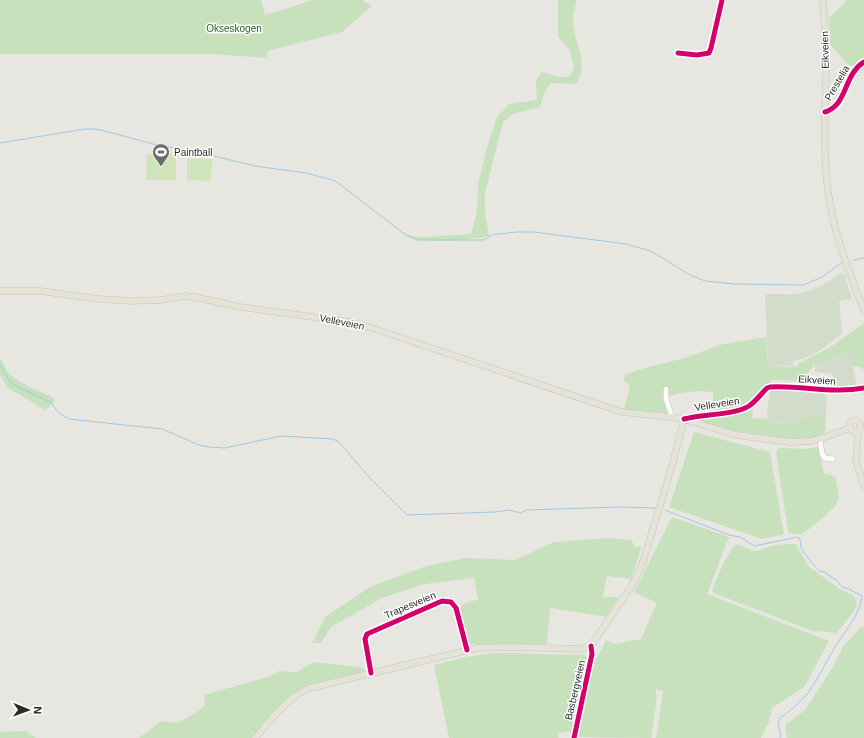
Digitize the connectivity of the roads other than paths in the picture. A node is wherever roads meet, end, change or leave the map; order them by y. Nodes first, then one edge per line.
1 (722, 0) edge
2 (823, 0) edge
3 (678, 53) dead end
4 (864, 62) edge
5 (850, 77) junction
6 (846, 86) junction
7 (825, 101) junction
8 (838, 103) junction
9 (825, 112) junction
10 (0, 291) edge
11 (864, 310) edge
12 (768, 387) joint
13 (864, 388) edge
14 (666, 389) dead end
15 (672, 417) junction
16 (864, 418) edge
17 (684, 419) junction
18 (859, 423) junction
19 (850, 428) junction
20 (857, 431) junction
21 (820, 439) junction
22 (833, 459) dead end
23 (864, 486) edge
24 (591, 646) junction
25 (467, 650) junction
26 (371, 673) junction
27 (255, 738) edge
28 (574, 738) edge

1 - 3 street
2 - 7 main road, Eikveien
4 - 5 street, Prestelia
5 - 6 street, Prestelia
5 - 6 street
6 - 8 street, Prestelia
7 - 8 street, Prestelia
7 - 9 main road, Eikveien
8 - 9 street, Prestelia
9 - 11 main road, Eikveien
10 - 15 main road, Velleveien
12 - 13 street, Eikveien
12 - 17 street, Velleveien
14 - 15 street
15 - 17 main road, Velleveien
16 - 18 main road
17 - 21 main road, Velleveien
17 - 24 main road, Basbergveien
18 - 19 main road
18 - 20 main road
19 - 20 main road
19 - 21 main road, Velleveien
20 - 23 main road
21 - 22 street
24 - 25 main road, Basbergveien
24 - 28 street, Basbergveien
25 - 26 main road, Basbergveien
25 - 26 street, Trapesveien
26 - 27 main road, Basbergveien

